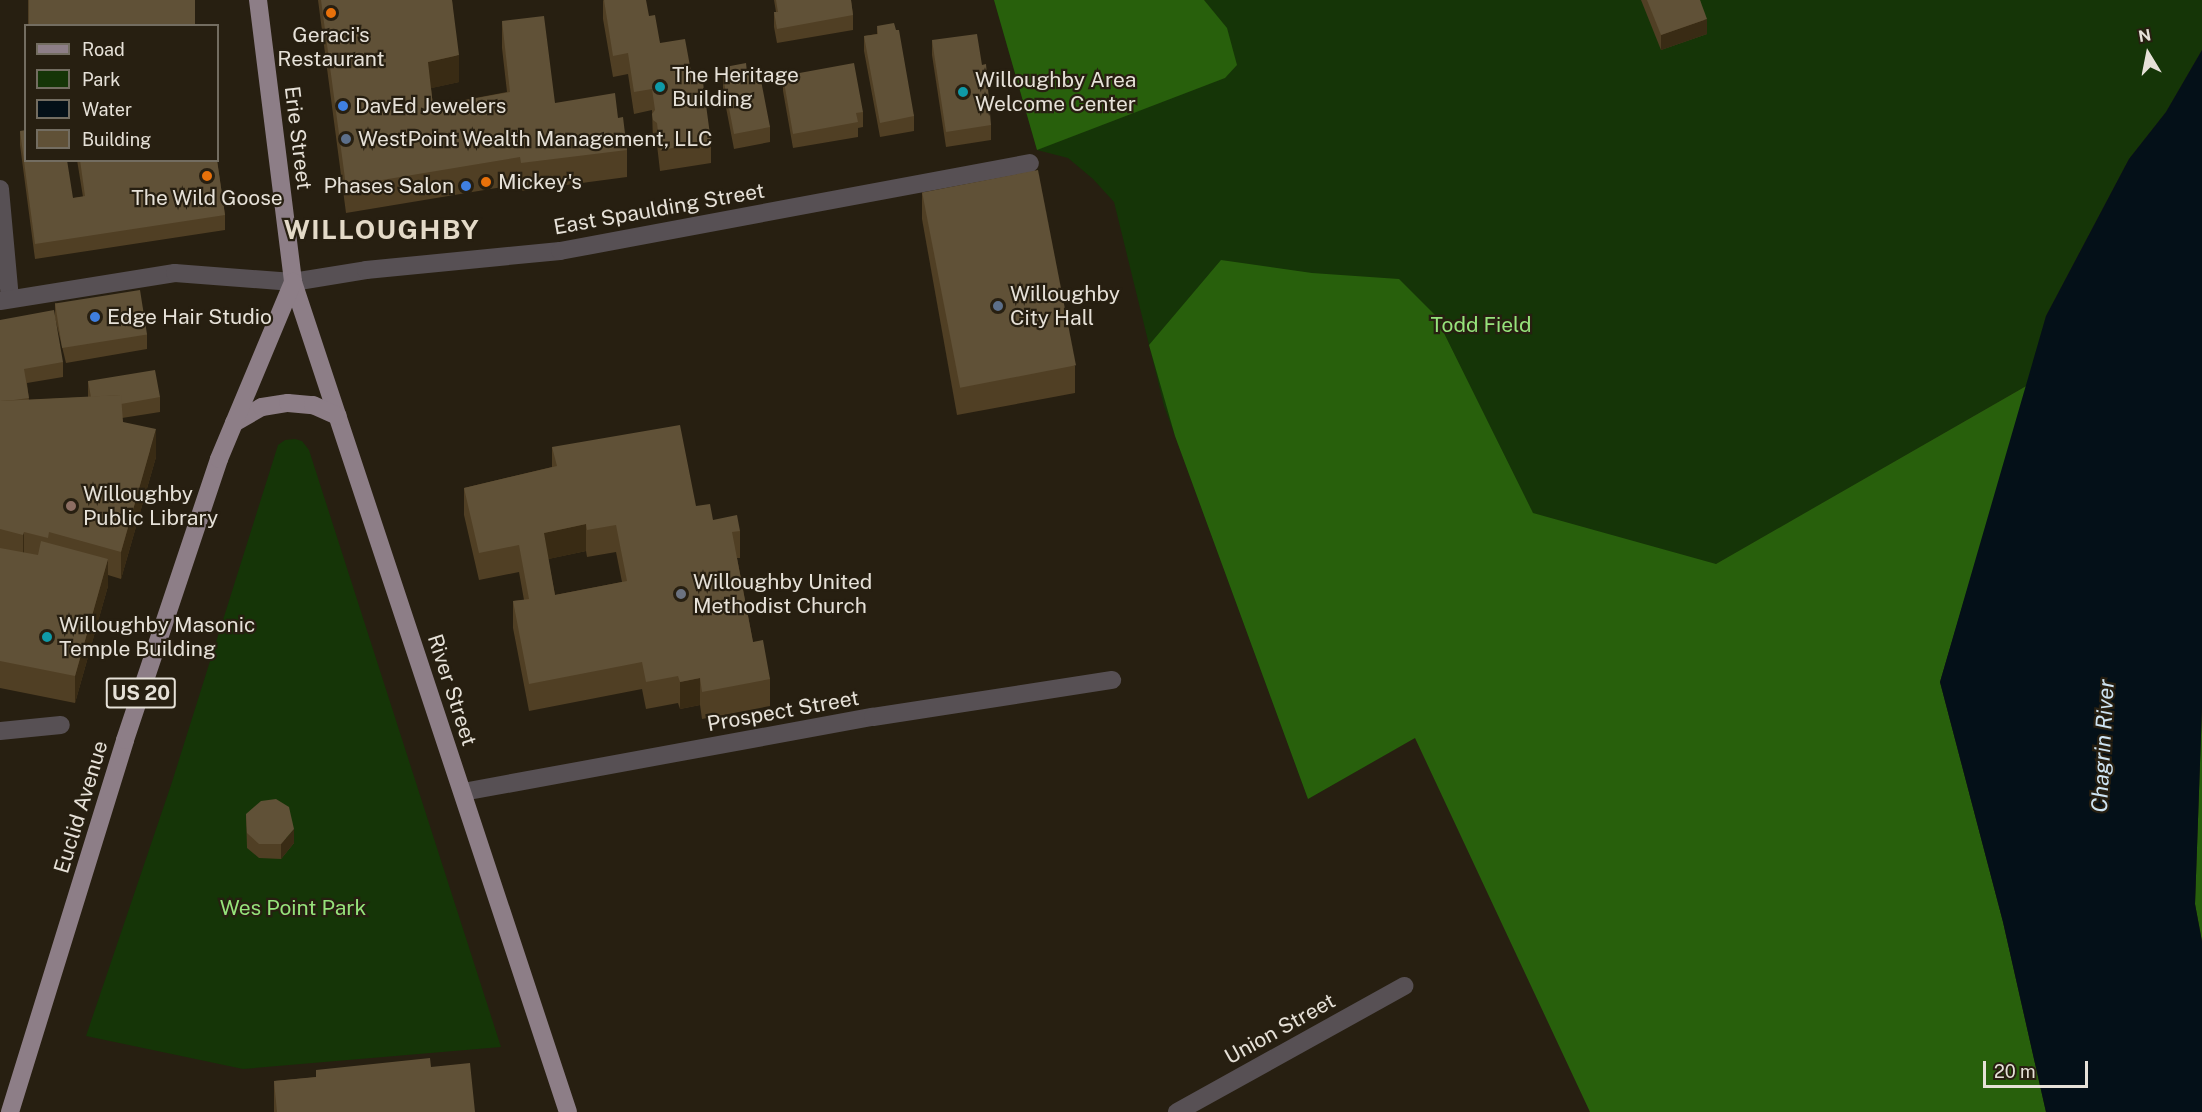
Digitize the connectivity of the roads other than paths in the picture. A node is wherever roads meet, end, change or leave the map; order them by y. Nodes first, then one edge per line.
1 (258, 0) edge
2 (1030, 163) dead end
3 (0, 189) edge
4 (293, 282) junction
5 (5, 300) edge
6 (338, 416) junction
7 (234, 423) junction
8 (1112, 680) dead end
9 (61, 725) dead end
10 (0, 731) edge
11 (463, 792) junction
12 (1404, 986) dead end
13 (13, 1111) edge
14 (568, 1112) edge
15 (1177, 1112) edge

1 - 4 main road, Erie Street / US 20
2 - 4 street, East Spaulding Street
3 - 5 street
4 - 5 street, East Spaulding Street
4 - 6 main road, River Street
4 - 7 main road, Euclid Avenue / US 20
6 - 7 main road
6 - 11 main road, River Street
7 - 13 main road, Euclid Avenue / US 20
8 - 11 street, Prospect Street
9 - 10 street
11 - 14 main road, River Street
12 - 15 street, Union Street

